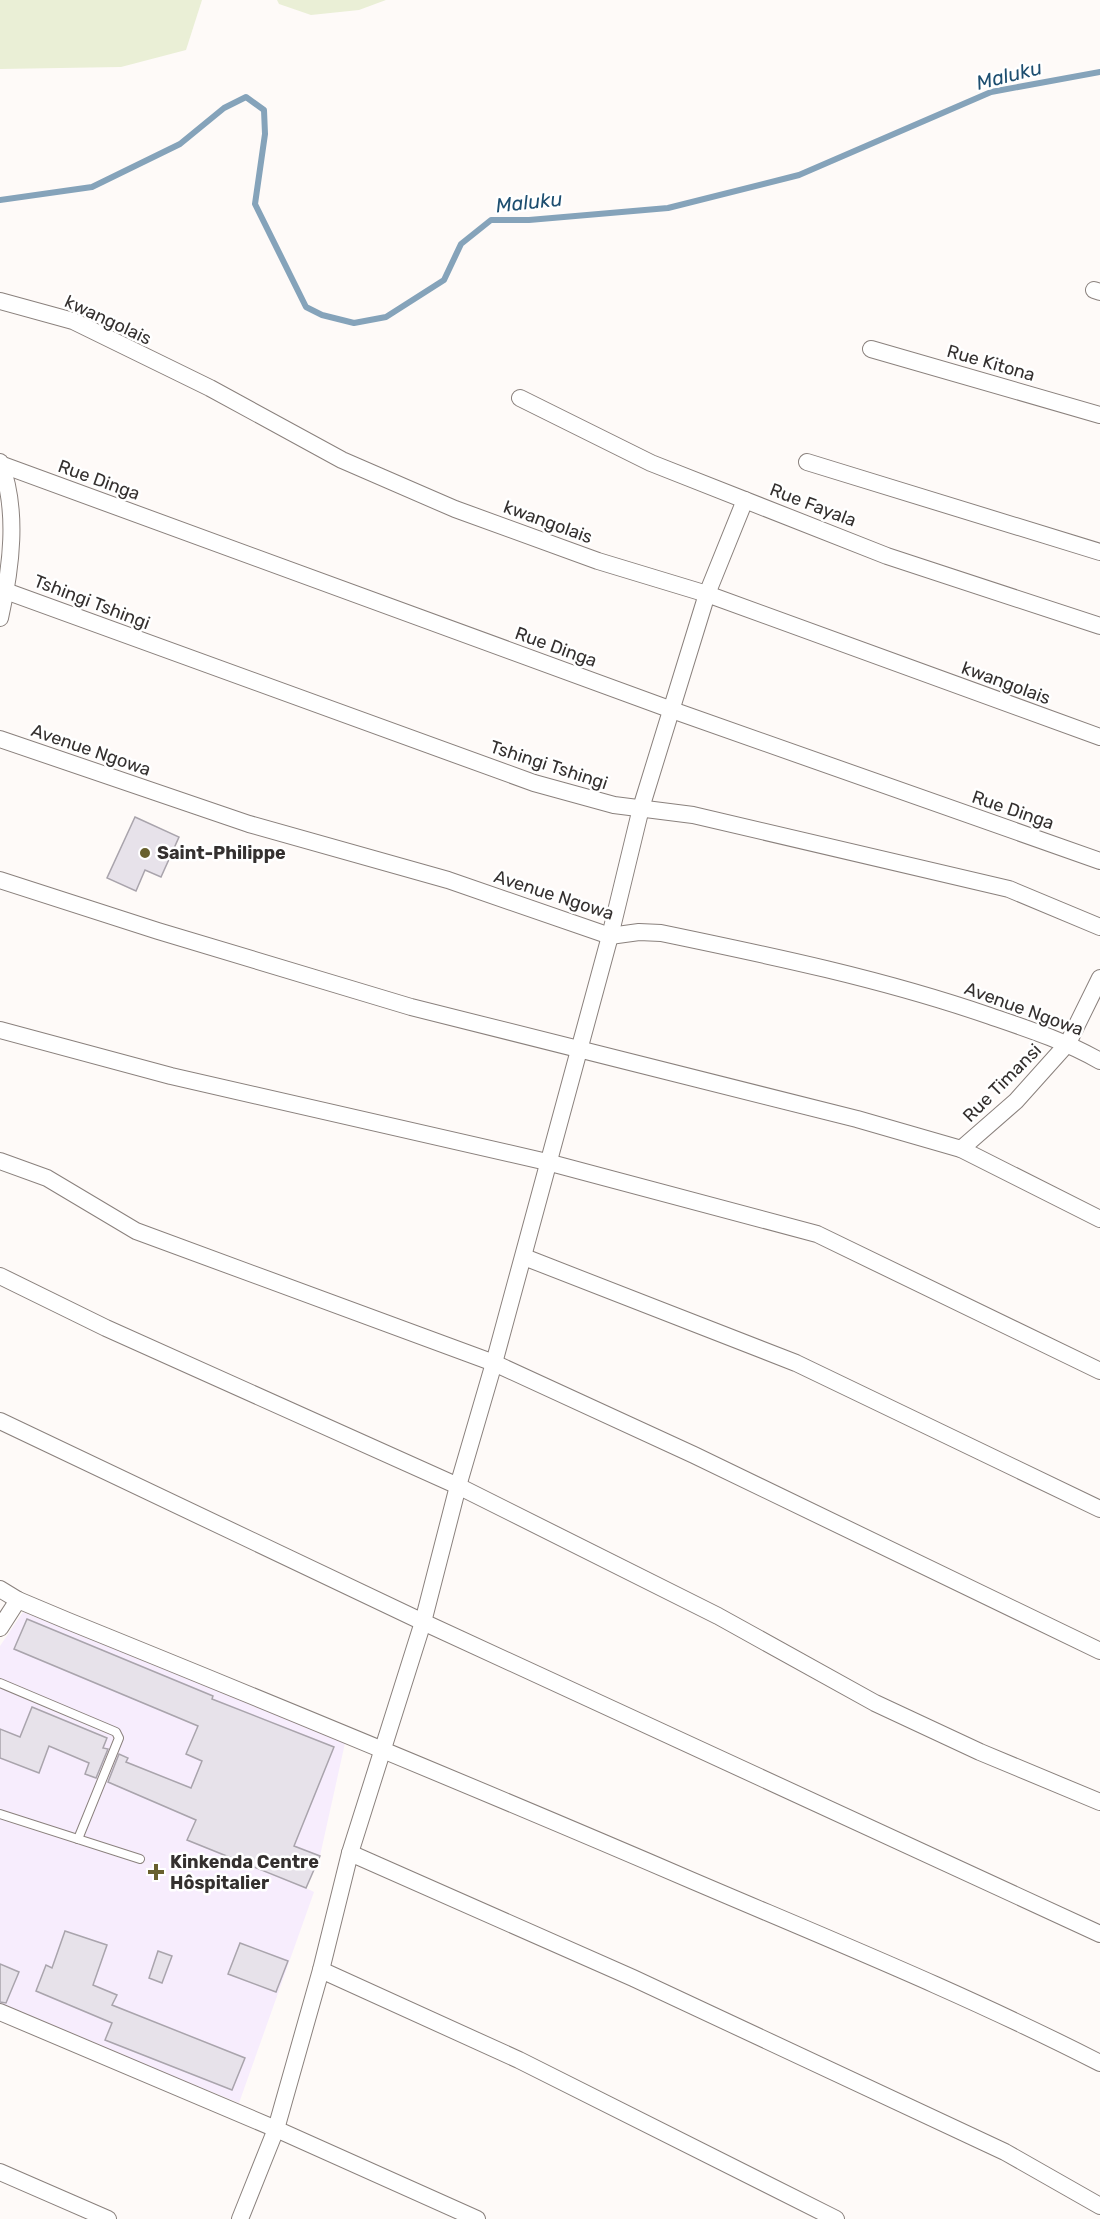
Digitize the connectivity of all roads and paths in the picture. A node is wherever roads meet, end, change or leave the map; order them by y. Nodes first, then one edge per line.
1 (0, 301) edge
2 (871, 349) dead end
3 (520, 398) dead end
4 (1100, 416) edge
5 (807, 462) dead end
6 (0, 464) edge
7 (745, 500) junction
8 (1100, 552) edge
9 (3, 590) edge
10 (707, 594) junction
11 (0, 618) edge
12 (1100, 626) edge
13 (672, 710) junction
14 (1100, 737) edge
15 (0, 739) edge
16 (641, 808) junction
17 (1100, 861) edge
18 (0, 880) edge
19 (1100, 927) edge
20 (610, 936) junction
21 (1100, 978) edge
22 (0, 1030) edge
23 (1068, 1043) junction
24 (579, 1047) junction
25 (1100, 1061) edge
26 (961, 1149) junction
27 (0, 1161) edge
28 (548, 1162) junction
29 (1100, 1219) edge
30 (524, 1257) junction
31 (0, 1276) edge
32 (494, 1363) junction
33 (1100, 1371) edge
34 (0, 1421) edge
35 (458, 1486) junction
36 (1100, 1509) edge
37 (0, 1589) edge
38 (18, 1600) junction
39 (423, 1622) junction
40 (0, 1628) edge
41 (1100, 1651) edge
42 (0, 1683) edge
43 (385, 1749) junction
44 (1100, 1802) edge
45 (0, 1814) edge
46 (78, 1839) junction
47 (350, 1853) junction
48 (140, 1859) dead end
49 (1100, 1934) edge
50 (321, 1970) junction
51 (0, 2012) edge
52 (1100, 2063) edge
53 (276, 2129) junction
54 (0, 2172) edge
55 (1100, 2206) edge
56 (108, 2219) edge
57 (240, 2219) edge
58 (477, 2219) edge
59 (836, 2219) edge

1 - 10 street, kwangolais
2 - 4 street, Rue Kitona
3 - 7 street, Rue Fayala
5 - 8 street
6 - 9 street
6 - 13 street, Rue Dinga
7 - 10 street
7 - 12 street, Rue Fayala
9 - 11 street
9 - 16 street, Tshingi Tshingi
10 - 13 street
10 - 14 street, kwangolais
13 - 16 street
13 - 17 street, Rue Dinga
15 - 20 street, Avenue Ngowa
16 - 19 street, Tshingi Tshingi
16 - 20 street
18 - 24 street
20 - 23 street, Avenue Ngowa
20 - 24 street
21 - 23 street, Rue Timansi
22 - 28 street
23 - 25 street, Avenue Ngowa
23 - 26 street, Rue Timansi
24 - 26 street
24 - 28 street
26 - 29 street
27 - 32 street
28 - 30 street
28 - 33 street
30 - 32 street
30 - 36 street
31 - 35 street
32 - 35 street
32 - 41 street
34 - 39 street
35 - 39 street
35 - 44 street
37 - 38 street
38 - 40 street
38 - 43 street
39 - 43 street
39 - 49 street
42 - 46 lane
43 - 47 street
43 - 52 street
45 - 46 lane
46 - 48 lane
47 - 50 street
47 - 55 street
50 - 53 street
50 - 59 street
51 - 53 street
53 - 57 street
53 - 58 street
54 - 56 street

